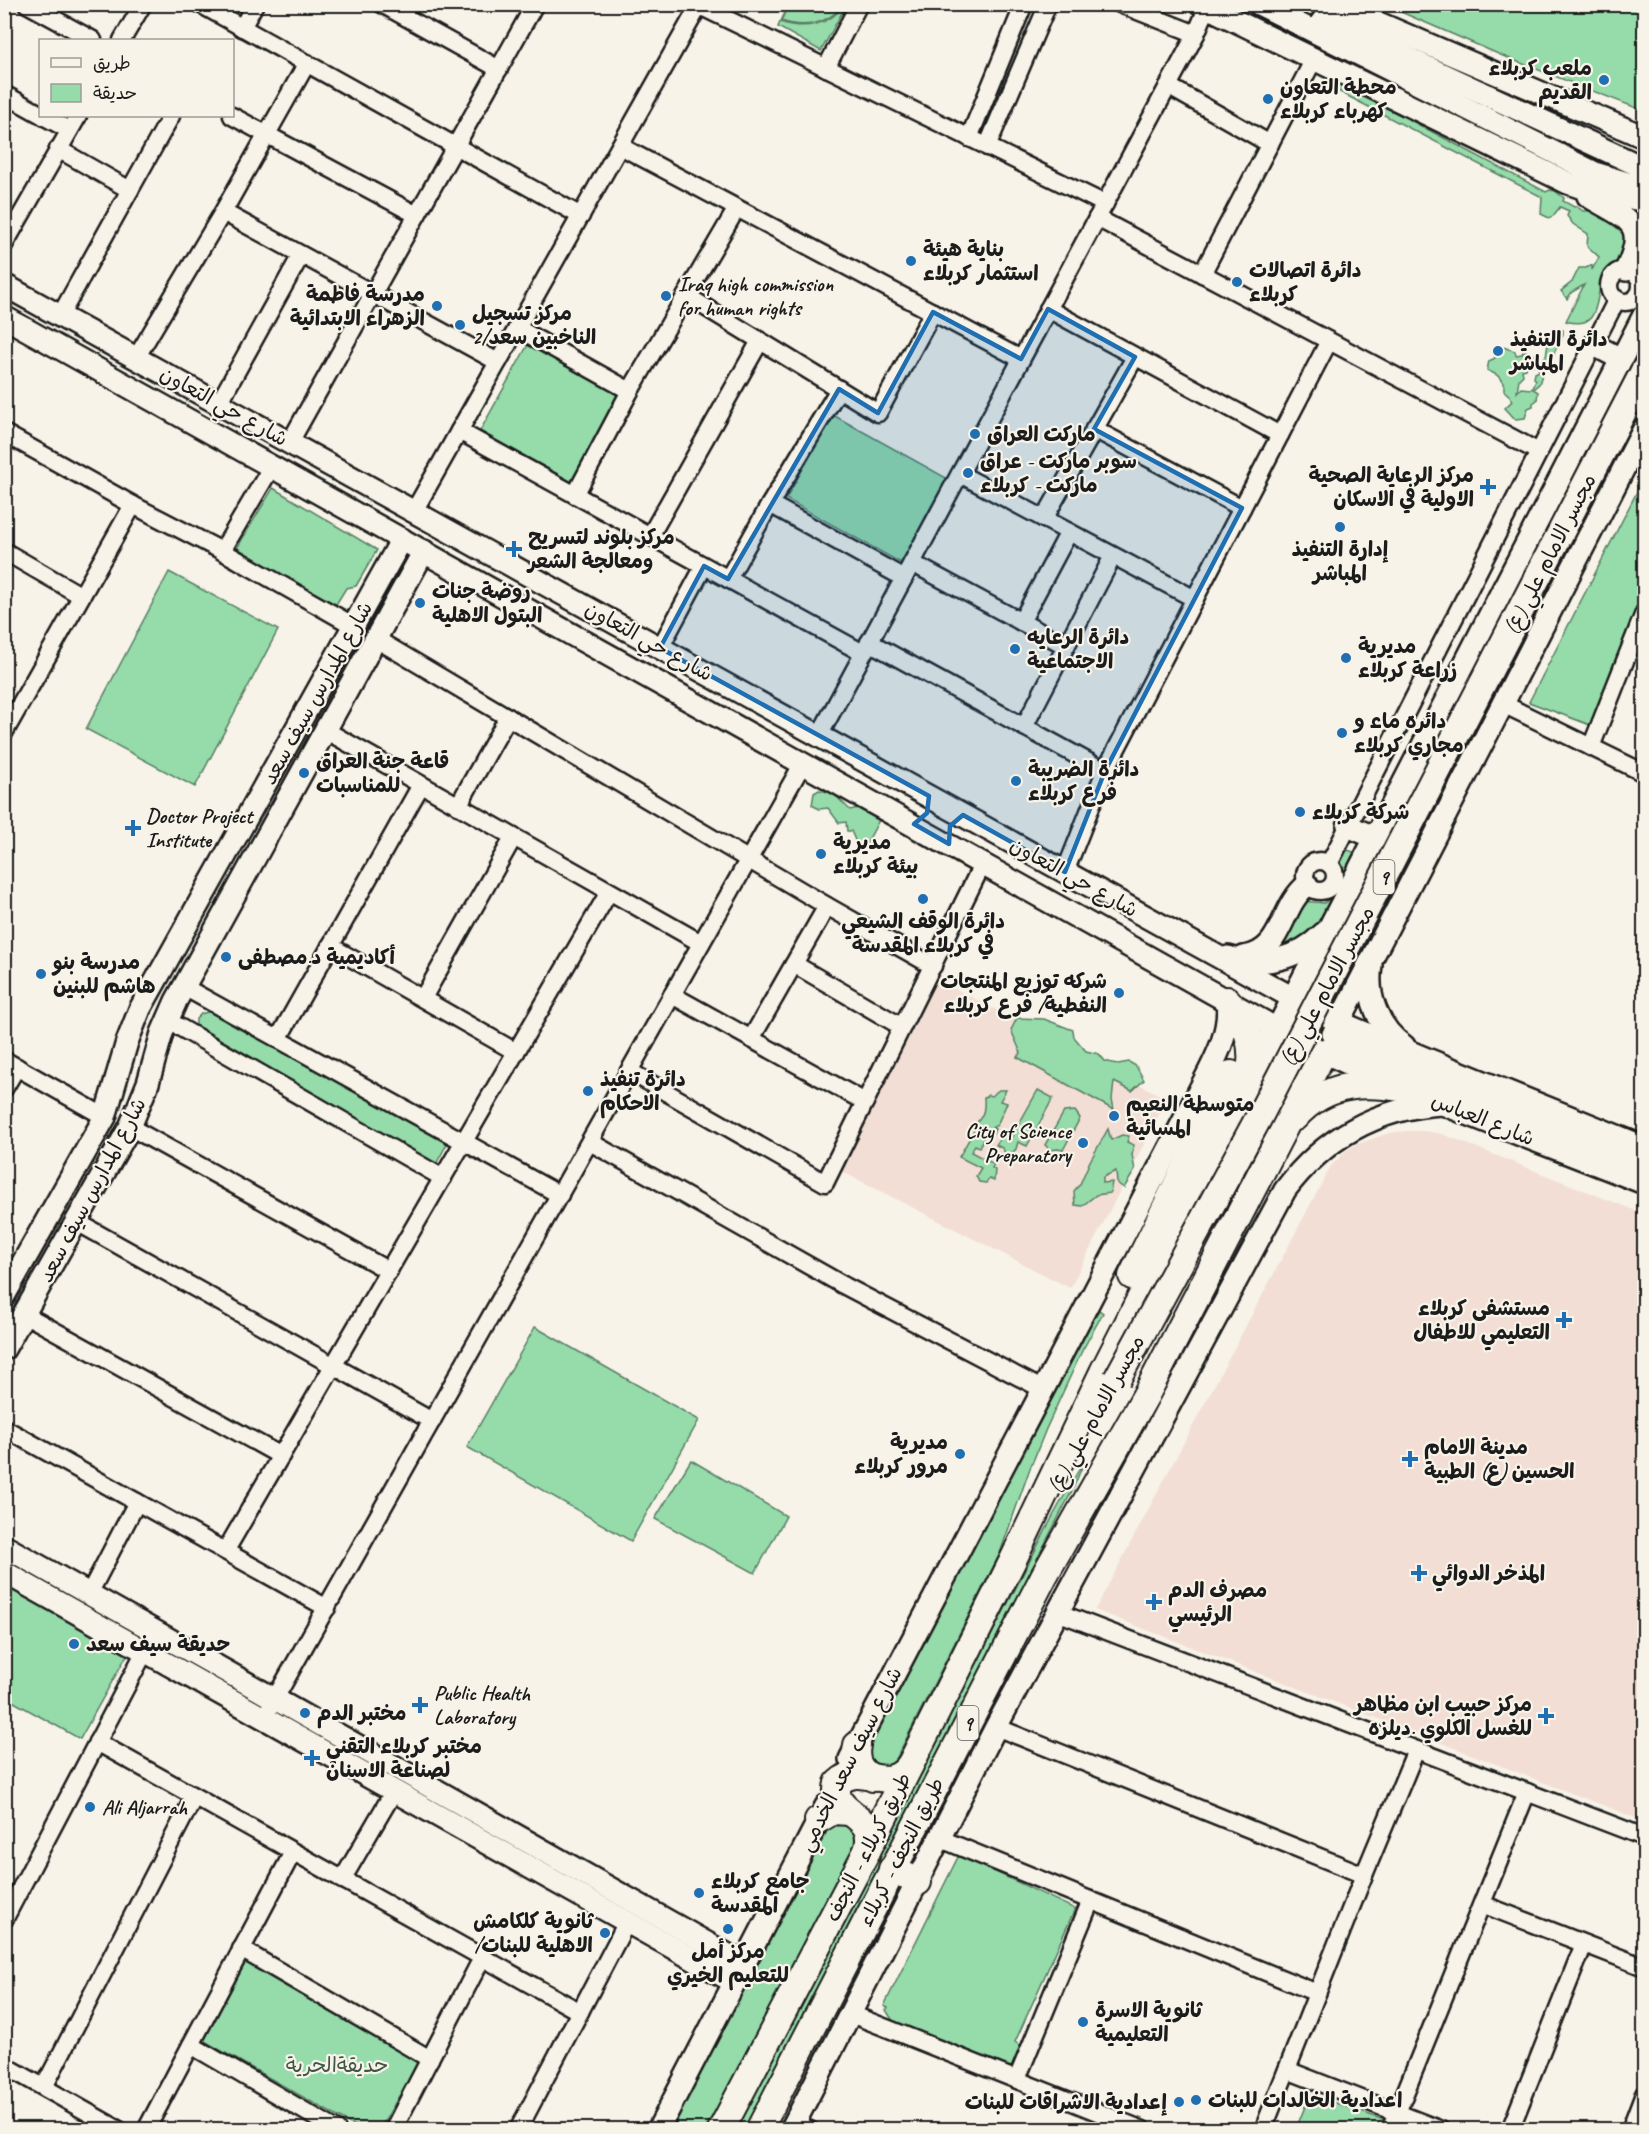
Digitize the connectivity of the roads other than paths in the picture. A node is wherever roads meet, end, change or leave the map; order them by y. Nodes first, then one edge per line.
1 (27, 4) edge
2 (143, 4) edge
3 (200, 4) edge
4 (255, 4) edge
5 (382, 4) edge
6 (534, 4) edge
7 (859, 4) edge
8 (1024, 4) edge
9 (1048, 4) edge
10 (1120, 4) edge
11 (1259, 4) edge
12 (1274, 4) edge
13 (1329, 4) edge
14 (698, 5) edge
15 (1204, 6) edge
16 (1373, 12) edge
17 (242, 28) junction
18 (1196, 34) junction
19 (91, 39) edge
20 (123, 39) edge
21 (1314, 59) junction
22 (307, 63) junction
23 (826, 68) junction
24 (499, 69) junction
25 (1168, 86) junction
26 (4, 94) edge
27 (39, 113) edge
28 (46, 117) edge
29 (77, 117) edge
30 (170, 117) edge
31 (234, 117) edge
32 (69, 130) junction
33 (267, 134) junction
34 (1644, 137) edge
35 (969, 138) junction
36 (1270, 144) junction
37 (456, 146) junction
38 (621, 146) junction
39 (987, 147) junction
40 (58, 149) junction
41 (1644, 168) edge
42 (1568, 183) junction
43 (1644, 184) edge
44 (130, 190) junction
45 (1590, 191) junction
46 (1644, 200) edge
47 (737, 208) junction
48 (1101, 211) junction
49 (223, 212) junction
50 (417, 215) junction
51 (581, 216) junction
52 (1644, 223) edge
53 (4, 245) edge
54 (301, 255) junction
55 (1626, 270) junction
56 (1202, 274) junction
57 (4, 285) edge
58 (372, 294) junction
59 (687, 296) junction
60 (1617, 299) junction
61 (1048, 309) junction
62 (933, 312) junction
63 (1644, 315) edge
64 (60, 316) junction
65 (4, 317) edge
66 (518, 328) junction
67 (1329, 340) junction
68 (760, 341) junction
69 (1594, 345) junction
70 (136, 357) junction
71 (1135, 357) junction
72 (1021, 359) junction
73 (1621, 359) junction
74 (498, 362) junction
75 (1644, 371) edge
76 (839, 389) junction
77 (630, 392) junction
78 (219, 403) junction
79 (1644, 404) edge
80 (1094, 429) junction
81 (1644, 429) edge
82 (459, 431) junction
83 (4, 433) edge
84 (1280, 435) junction
85 (290, 442) junction
86 (1539, 452) junction
87 (272, 466) junction
88 (337, 469) junction
89 (960, 474) junction
90 (369, 487) junction
91 (324, 495) junction
92 (575, 495) junction
93 (770, 504) junction
94 (133, 505) junction
95 (1242, 508) junction
96 (352, 511) junction
97 (414, 511) junction
98 (1044, 519) junction
99 (1069, 532) junction
100 (651, 536) junction
101 (402, 539) junction
102 (4, 551) edge
103 (222, 551) junction
104 (424, 551) junction
105 (1113, 556) junction
106 (704, 566) junction
107 (908, 570) junction
108 (728, 579) junction
109 (80, 595) junction
110 (1195, 599) junction
111 (1644, 613) edge
112 (1021, 622) junction
113 (1488, 622) junction
114 (354, 626) junction
115 (375, 639) junction
116 (1066, 646) junction
117 (1533, 646) junction
118 (660, 648) junction
119 (866, 648) junction
120 (1467, 661) junction
121 (1513, 684) junction
122 (1503, 704) junction
123 (508, 717) junction
124 (1024, 727) junction
125 (325, 730) junction
126 (4, 732) edge
127 (819, 736) junction
128 (1591, 747) junction
129 (280, 759) junction
130 (803, 763) junction
131 (1105, 771) junction
132 (1644, 773) edge
133 (301, 774) junction
134 (421, 785) junction
135 (265, 787) junction
136 (927, 796) junction
137 (287, 799) junction
138 (458, 806) junction
139 (964, 816) junction
140 (914, 824) junction
141 (1348, 826) junction
142 (513, 838) junction
143 (1376, 838) junction
144 (949, 844) junction
145 (749, 859) junction
146 (983, 863) junction
147 (1065, 872) junction
148 (1307, 885) joint
149 (609, 892) junction
150 (827, 906) junction
151 (1332, 923) junction
152 (701, 943) junction
153 (330, 946) junction
154 (1205, 949) junction
155 (1376, 951) junction
156 (1234, 958) junction
157 (794, 964) junction
158 (933, 966) junction
159 (184, 987) junction
160 (672, 995) junction
161 (423, 998) junction
162 (1293, 998) junction
163 (1227, 1000) junction
164 (167, 1020) junction
165 (902, 1027) junction
166 (1277, 1029) junction
167 (278, 1039) junction
168 (751, 1039) junction
169 (1334, 1039) junction
170 (516, 1052) junction
171 (1422, 1058) junction
172 (11, 1063) edge
173 (629, 1071) junction
174 (1238, 1083) junction
175 (4, 1089) edge
176 (1412, 1090) junction
177 (865, 1102) junction
178 (1444, 1104) junction
179 (105, 1117) junction
180 (130, 1127) junction
181 (1282, 1133) junction
182 (1220, 1139) junction
183 (464, 1142) junction
184 (590, 1142) junction
185 (1644, 1147) edge
186 (1267, 1162) junction
187 (1644, 1165) edge
188 (443, 1178) junction
189 (1644, 1183) edge
190 (560, 1195) junction
191 (77, 1222) junction
192 (389, 1271) junction
193 (4, 1296) edge
194 (24, 1314) junction
195 (4, 1348) edge
196 (334, 1366) junction
197 (1125, 1382) junction
198 (1042, 1389) junction
199 (432, 1421) junction
200 (4, 1428) edge
201 (281, 1456) junction
202 (1045, 1493) junction
203 (137, 1502) junction
204 (4, 1546) edge
205 (226, 1550) junction
206 (1012, 1562) junction
207 (4, 1572) edge
208 (1044, 1576) junction
209 (89, 1594) junction
210 (327, 1608) junction
211 (1057, 1612) junction
212 (145, 1651) junction
213 (275, 1699) junction
214 (264, 1718) junction
215 (996, 1727) junction
216 (97, 1742) junction
217 (857, 1746) junction
218 (1416, 1750) junction
219 (910, 1765) junction
220 (873, 1778) junction
221 (838, 1783) junction
222 (394, 1791) junction
223 (1527, 1792) junction
224 (194, 1797) junction
225 (850, 1812) junction
226 (818, 1820) junction
227 (1644, 1837) edge
228 (941, 1839) junction
229 (867, 1851) junction
230 (293, 1852) junction
231 (892, 1869) junction
232 (1364, 1875) junction
233 (342, 1880) junction
234 (918, 1882) junction
235 (1091, 1900) junction
236 (1482, 1904) junction
237 (4, 1920) edge
238 (627, 1922) junction
239 (1584, 1944) junction
240 (241, 1949) junction
241 (482, 1958) junction
242 (744, 1964) junction
243 (1644, 1967) edge
244 (734, 1982) junction
245 (1317, 1993) junction
246 (580, 2012) junction
247 (851, 2014) junction
248 (191, 2045) junction
249 (430, 2059) junction
250 (4, 2065) edge
251 (1287, 2070) junction
252 (1017, 2079) junction
253 (44, 2087) junction
254 (1644, 2093) edge
255 (1398, 2111) junction
256 (799, 2127) edge
257 (119, 2130) edge
258 (146, 2130) edge
259 (338, 2130) edge
260 (393, 2130) edge
261 (518, 2130) edge
262 (658, 2130) edge
263 (721, 2130) edge
264 (759, 2130) edge
265 (1143, 2130) edge
266 (1263, 2130) edge
267 (1390, 2130) edge
268 (1441, 2130) edge
269 (1510, 2130) edge
270 (1630, 2130) edge

1 - 19 street
2 - 20 street
3 - 17 street
4 - 17 street
5 - 24 street
6 - 24 street
7 - 23 street
8 - 35 street
9 - 39 street
10 - 18 street
11 - 43 main road
12 - 41 main road
13 - 16 main road
14 - 23 street
14 - 38 street
15 - 18 street
15 - 21 main road
16 - 34 main road
17 - 22 street
18 - 25 street
21 - 36 street
21 - 42 main road
22 - 33 street
22 - 37 street
23 - 35 street
24 - 37 street
25 - 36 street
25 - 48 street
26 - 27 street
28 - 32 street
29 - 32 street
30 - 44 street
31 - 33 street
32 - 40 street
33 - 49 street
33 - 50 street
35 - 39 street
36 - 56 street
37 - 50 street
37 - 51 street
38 - 47 street
38 - 51 street
39 - 48 street
40 - 44 street
40 - 53 street
42 - 45 main road
42 - 55 main road
44 - 64 street
45 - 46 main road
45 - 52 main road
47 - 59 street
47 - 62 street
48 - 56 street
48 - 61 street
49 - 54 street
49 - 70 street
50 - 58 street
51 - 66 street
54 - 58 street
54 - 78 street
55 - 60 street
55 - 60 street
56 - 67 street
57 - 64 main road, شارع حي التعاون
58 - 74 street
58 - 85 street
59 - 68 street
59 - 77 street
60 - 69 street
61 - 71 street
61 - 72 street
62 - 72 street
62 - 76 street
63 - 73 main road
64 - 70 main road, شارع حي التعاون
65 - 87 main road, شارع حي التعاون
66 - 74 street
66 - 77 street
67 - 84 street
67 - 86 street
68 - 76 street
68 - 100 street
69 - 73 main road
69 - 86 street
70 - 78 main road, شارع حي التعاون
71 - 80 street
71 - 84 street
72 - 89 street
73 - 113 main road
74 - 82 street
75 - 197 highway, مجسر الامام علي (ع) / 9, bridge
76 - 93 street
77 - 92 street
78 - 85 main road, شارع حي التعاون
79 - 197 highway, مجسر الامام علي (ع) / 9
80 - 95 street
80 - 98 street
81 - 117 main road
82 - 92 street
82 - 97 street
83 - 94 street
84 - 95 street
85 - 88 main road, شارع حي التعاون
86 - 141 street
87 - 91 main road, شارع حي التعاون
87 - 103 street
88 - 90 main road, شارع حي التعاون
88 - 91 main road
89 - 98 street
89 - 107 street
90 - 96 main road
90 - 97 main road, شارع حي التعاون
91 - 96 main road, شارع حي التعاون
92 - 100 street
93 - 107 street
93 - 108 street
94 - 103 street
94 - 109 street
95 - 110 street
96 - 101 main road, شارع حي التعاون
97 - 118 main road, شارع حي التعاون
98 - 99 street
99 - 105 street
99 - 112 street
100 - 106 street
101 - 104 main road, شارع حي التعاون
101 - 114 main road, شارع المدارس سيف سعد
102 - 109 street
103 - 114 street
104 - 115 main road, شارع المدارس سيف سعد
104 - 130 main road, شارع حي التعاون
105 - 110 street
105 - 116 street
106 - 108 street
106 - 118 street
107 - 112 street
107 - 119 street
108 - 119 street
109 - 126 street
110 - 131 street
111 - 128 street
112 - 116 street
113 - 117 main road
113 - 120 main road
114 - 129 main road, شارع المدارس سيف سعد
115 - 123 street
115 - 125 main road, شارع المدارس سيف سعد
116 - 124 street
117 - 121 main road
118 - 127 main road, شارع حي التعاون
119 - 124 street
119 - 127 street
120 - 121 main road
120 - 143 main road
121 - 122 main road
122 - 128 street
122 - 155 main road
123 - 138 street
123 - 145 street
124 - 131 street
125 - 133 main road, شارع المدارس سيف سعد
125 - 134 street
127 - 136 main road, شارع حي التعاون
128 - 132 street
129 - 133 main road
129 - 135 main road, شارع المدارس سيف سعد
130 - 140 main road, شارع حي التعاون
130 - 145 street
131 - 147 street
133 - 137 main road, شارع المدارس سيف سعد
134 - 138 street
134 - 153 street
135 - 137 main road
135 - 179 main road, شارع المدارس سيف سعد
136 - 139 main road, شارع حي التعاون
136 - 140 main road
137 - 159 main road, شارع المدارس سيف سعد
138 - 142 street
139 - 144 main road
139 - 147 main road, شارع حي التعاون
140 - 144 main road, شارع حي التعاون
141 - 143 main road
141 - 148 street
142 - 149 street
142 - 161 street
143 - 151 main road
144 - 146 main road, شارع حي التعاون
145 - 150 street
145 - 152 street
146 - 158 street
146 - 163 main road, شارع حي التعاون
147 - 154 main road, شارع حي التعاون
148 - 156 main road
149 - 152 street
149 - 170 street
150 - 157 street
150 - 158 street
151 - 156 main road
151 - 162 main road
152 - 160 street
153 - 161 street
153 - 167 street
154 - 156 main road
154 - 162 main road, شارع حي التعاون
155 - 169 main road
155 - 171 main road
157 - 165 street
157 - 168 street
158 - 165 street
159 - 164 main road, شارع المدارس سيف سعد
159 - 167 street
160 - 168 street
160 - 173 street
161 - 170 street
162 - 166 main road
162 - 169 main road, شارع حي التعاون
163 - 166 main road, شارع حي التعاون
163 - 174 highway
163 - 198 main road, شارع سيف سعد الخدمي
164 - 180 main road, شارع المدارس سيف سعد
164 - 188 street
165 - 177 street
166 - 169 main road, شارع حي التعاون
166 - 174 highway
167 - 183 street
168 - 177 street
169 - 171 main road
169 - 176 main road, شارع العباس
169 - 181 highway
169 - 187 highway
170 - 183 street
171 - 185 main road, شارع العباس
172 - 175 street
172 - 179 street
173 - 177 street
173 - 184 street
174 - 182 highway
174 - 202 highway
176 - 178 main road, شارع العباس
176 - 181 highway
178 - 189 main road, شارع العباس
178 - 211 main road
179 - 193 main road, شارع المدارس سيف سعد
180 - 191 main road, شارع المدارس سيف سعد
180 - 192 street
181 - 186 highway
182 - 186 highway
182 - 202 highway
183 - 188 street
183 - 190 street
184 - 190 street
184 - 198 street
186 - 208 highway
188 - 192 street
190 - 199 street
191 - 194 main road, شارع المدارس سيف سعد
191 - 196 street
192 - 196 street
194 - 195 main road, شارع المدارس سيف سعد
194 - 201 street
196 - 199 street
196 - 201 street
197 - 206 highway, مجسر الامام علي (ع) / 9
197 - 208 highway, مجسر الامام علي (ع) / 9
198 - 217 main road, شارع سيف سعد الخدمي
199 - 210 street
200 - 203 street
201 - 205 street
202 - 206 highway
203 - 205 street
203 - 209 street
204 - 209 main road
205 - 210 street
206 - 219 highway, طريق كربلاء - النجف / 9
207 - 212 main road
208 - 231 highway, طريق النجف - كربلاء / 9
209 - 213 main road
210 - 213 street
211 - 215 main road
211 - 218 street
212 - 214 main road
212 - 216 street
213 - 214 street
213 - 242 main road
214 - 222 main road
215 - 228 main road
215 - 232 street
216 - 224 street
216 - 237 street
217 - 220 highway
217 - 221 main road, شارع سيف سعد الخدمي
218 - 223 street
218 - 232 street
219 - 220 highway
219 - 229 highway, طريق كربلاء - النجف / 9
220 - 221 highway
221 - 225 highway
221 - 226 main road, شارع سيف سعد الخدمي
222 - 233 street
222 - 238 main road
223 - 227 street
223 - 236 street
224 - 230 street
224 - 253 street
225 - 226 highway
225 - 229 highway
226 - 242 main road, شارع سيف سعد الخدمي
228 - 234 main road
228 - 235 street
229 - 263 highway, طريق كربلاء - النجف / 9
230 - 233 street
230 - 240 street
231 - 234 highway
231 - 264 highway, طريق النجف - كربلاء / 9
232 - 245 street
233 - 241 street
234 - 247 main road
235 - 245 street
235 - 252 street
236 - 239 street
236 - 255 street
238 - 244 main road
238 - 246 street
239 - 243 street
239 - 269 street
240 - 248 street
240 - 249 street
241 - 246 street
241 - 249 street
242 - 244 main road, شارع سيف سعد الخدمي
244 - 262 main road, شارع سيف سعد الخدمي
245 - 251 street
246 - 261 street
247 - 252 street
247 - 256 main road
248 - 258 street
248 - 259 street
249 - 260 street
250 - 253 street
251 - 255 street
251 - 266 street
252 - 265 street
253 - 257 street
254 - 270 street
255 - 267 street
255 - 268 street

